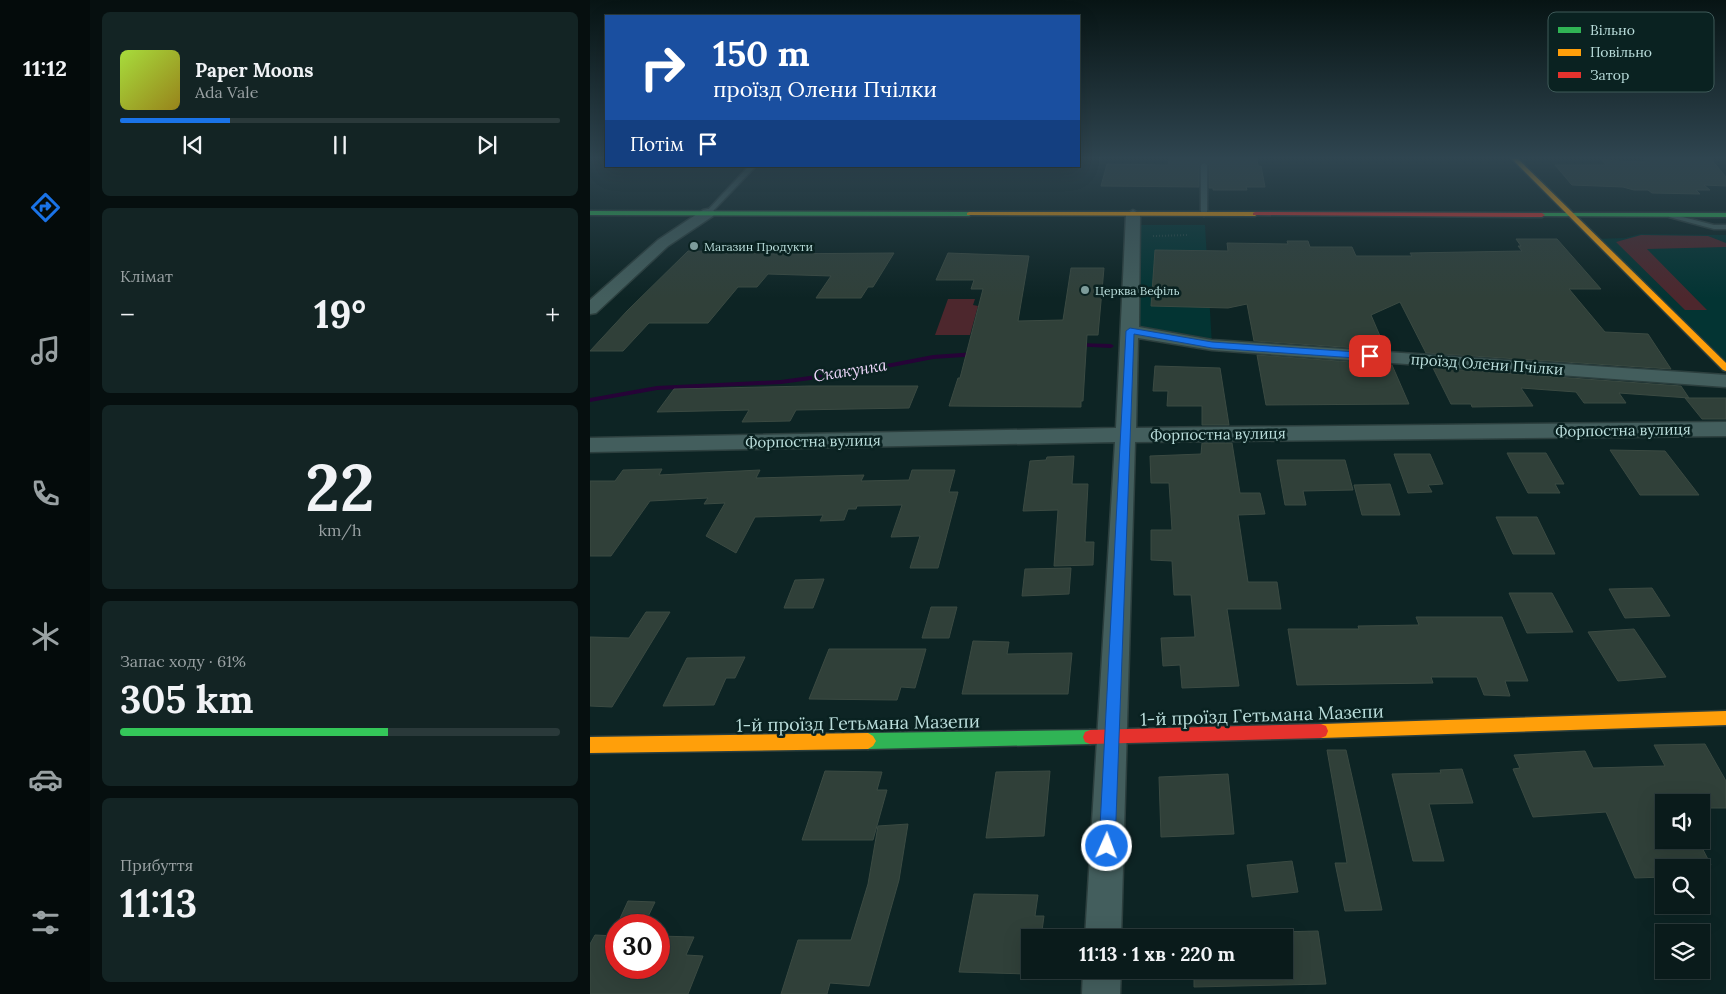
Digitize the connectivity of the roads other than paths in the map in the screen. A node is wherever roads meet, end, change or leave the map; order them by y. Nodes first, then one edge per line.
1 (715, 205) edge
2 (1204, 205) edge
3 (1561, 205) edge
4 (590, 213) edge
5 (708, 213) junction
6 (1133, 214) junction
7 (1204, 214) junction
8 (1570, 215) junction
9 (1664, 215) junction
10 (1726, 215) edge
11 (1726, 227) edge
12 (590, 309) edge
13 (1130, 331) junction
14 (1726, 368) edge
15 (1726, 381) edge
16 (1726, 429) edge
17 (1125, 435) junction
18 (590, 444) edge
19 (1726, 718) edge
20 (1112, 737) junction
21 (590, 745) edge
22 (1103, 929) edge
23 (1102, 979) edge
24 (1101, 994) edge

1 - 5 lane
2 - 7 lane
3 - 8 main road
4 - 5 main road
5 - 6 main road
5 - 12 street
6 - 7 main road
6 - 13 street
7 - 8 main road
8 - 9 main road
8 - 14 main road
9 - 10 main road
9 - 11 lane
13 - 15 street, проїзд Олени Пчілки
13 - 17 street
16 - 17 street, Форпостна вулиця
17 - 18 street, Форпостна вулиця
17 - 20 street
19 - 20 main road, 1-й проїзд Гетьмана Мазепи
20 - 21 main road, 1-й проїзд Гетьмана Мазепи
20 - 22 street
23 - 24 street

